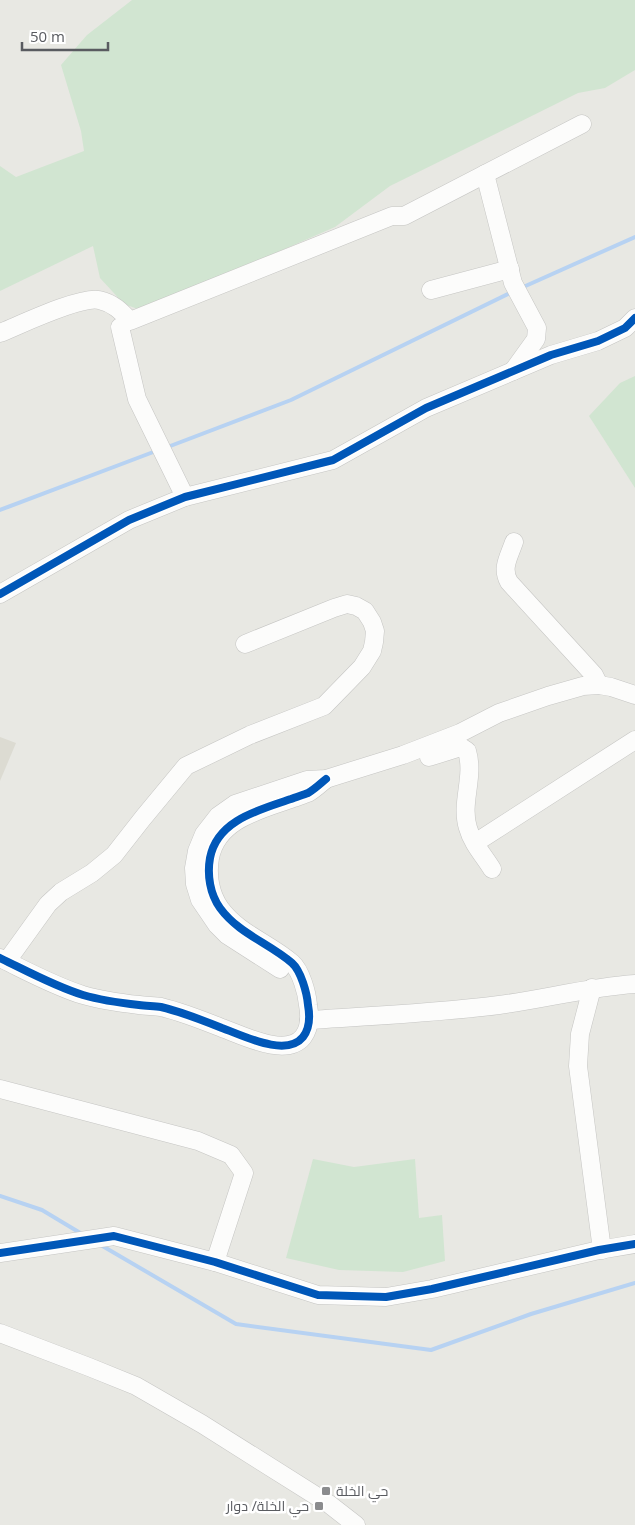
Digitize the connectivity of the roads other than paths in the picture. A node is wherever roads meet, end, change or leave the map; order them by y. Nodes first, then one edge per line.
1 (582, 124) dead end
2 (485, 174) junction
3 (510, 268) junction
4 (431, 290) dead end
5 (635, 318) edge
6 (120, 327) dead end
7 (0, 333) edge
8 (635, 333) edge
9 (598, 341) junction
10 (513, 372) junction
11 (185, 496) junction
12 (514, 542) dead end
13 (0, 594) edge
14 (245, 644) dead end
15 (599, 685) junction
16 (635, 695) edge
17 (635, 740) edge
18 (372, 764) junction
19 (475, 843) junction
20 (492, 869) dead end
21 (4, 960) edge
22 (635, 984) edge
23 (592, 988) junction
24 (309, 1020) junction
25 (0, 1088) edge
26 (635, 1244) edge
27 (602, 1250) junction
28 (0, 1252) edge
29 (216, 1262) junction
30 (0, 1333) edge
31 (356, 1525) edge

1 - 2 street
2 - 3 street
2 - 7 street
3 - 4 street
3 - 10 street
5 - 9 street
6 - 11 street
8 - 9 street
9 - 10 street
10 - 11 street
11 - 13 street
12 - 15 street
14 - 21 street
15 - 16 street
15 - 18 street
17 - 19 street
18 - 19 street
18 - 24 street
19 - 20 street
21 - 24 street
22 - 23 street
23 - 24 street
23 - 27 street
25 - 29 street
26 - 27 street
27 - 29 street
28 - 29 street
30 - 31 street

